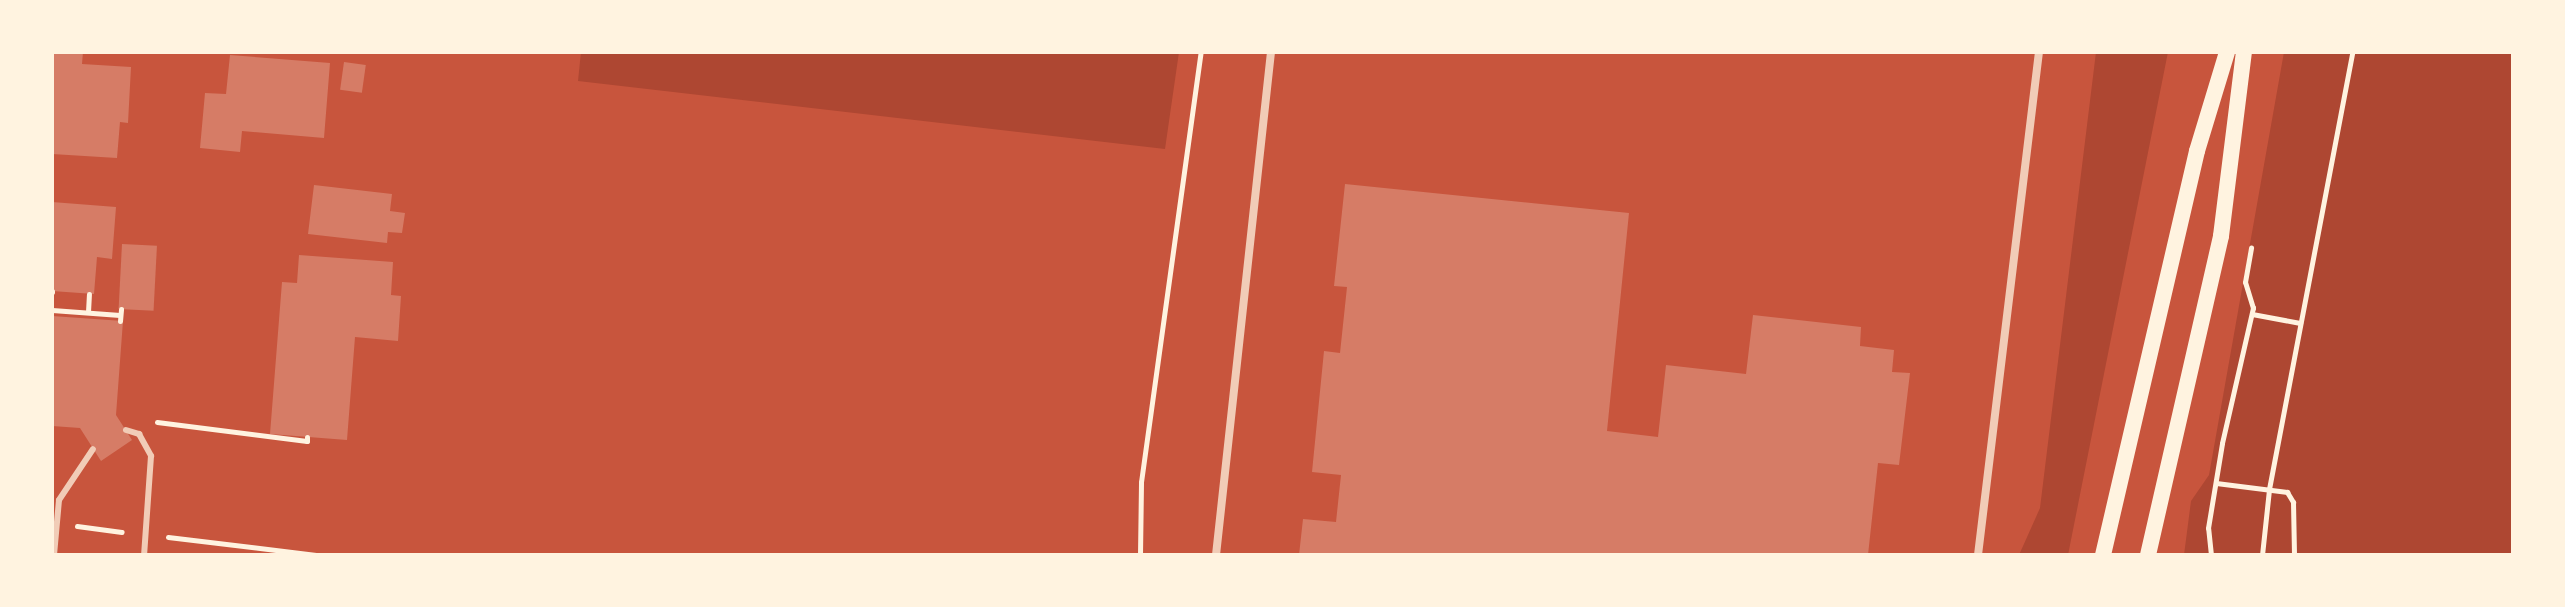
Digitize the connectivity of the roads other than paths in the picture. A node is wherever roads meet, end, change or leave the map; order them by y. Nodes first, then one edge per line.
1 (1271, 52) edge
2 (2039, 52) edge
3 (2227, 52) edge
4 (2244, 52) edge
5 (126, 430) dead end
6 (93, 449) dead end
7 (54, 555) edge
8 (144, 555) edge
9 (1216, 555) edge
10 (1978, 555) edge
11 (2103, 555) edge
12 (2148, 555) edge

1 - 9 street
2 - 10 street
3 - 11 main road
4 - 12 main road
5 - 8 lane
6 - 7 lane

